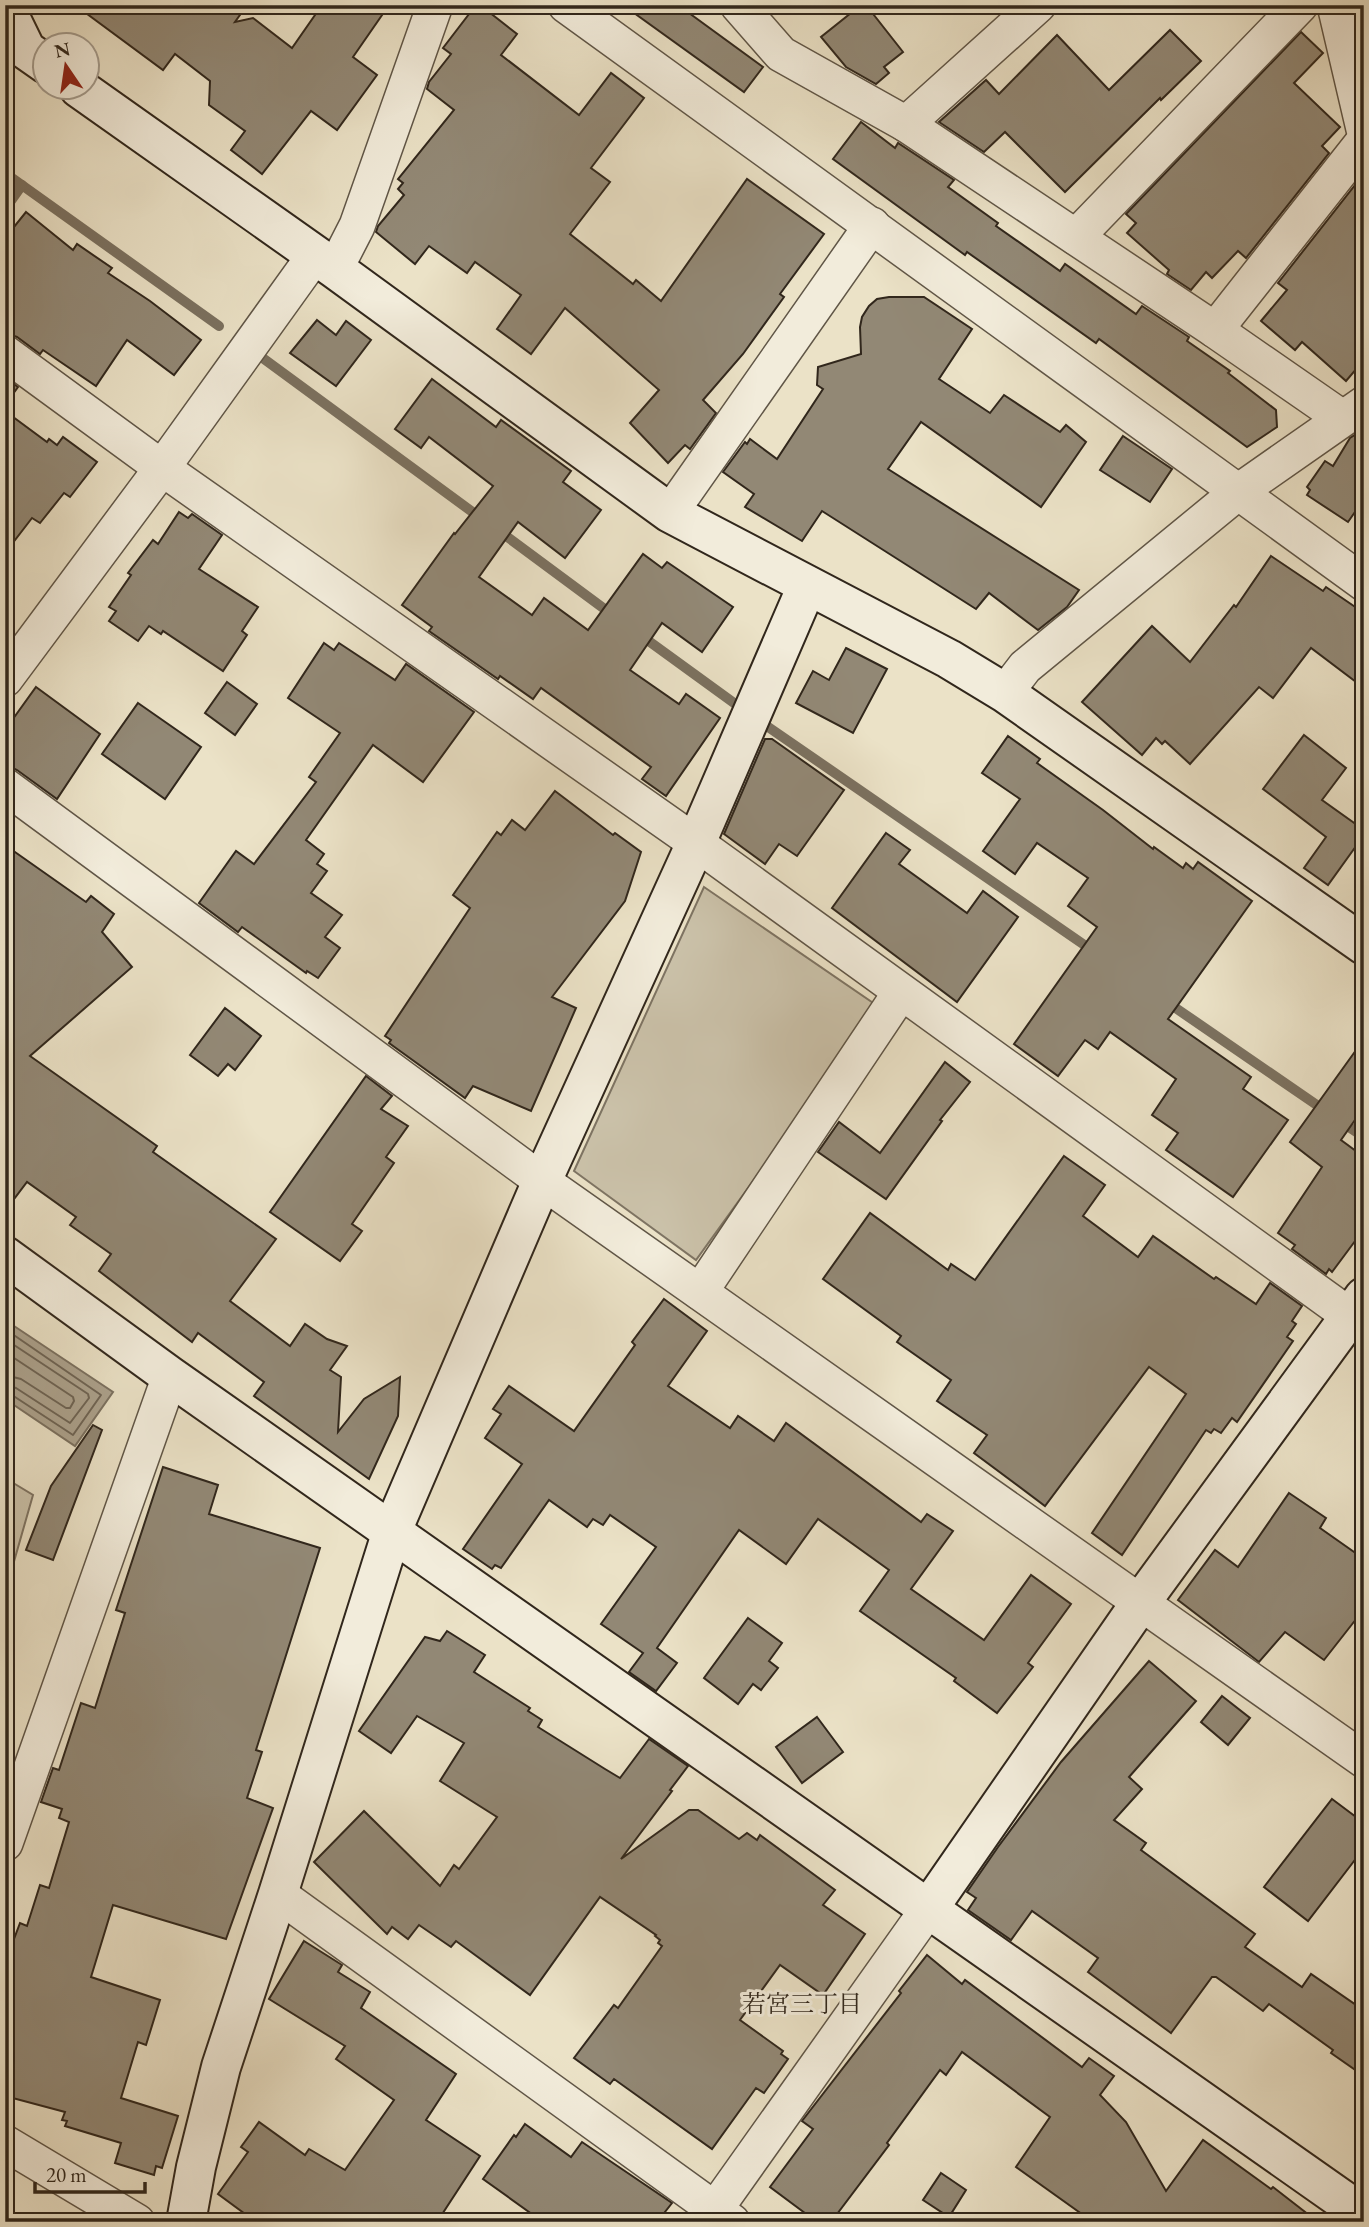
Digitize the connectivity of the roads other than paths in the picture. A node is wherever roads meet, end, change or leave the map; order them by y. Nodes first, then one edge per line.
1 (435, 5) edge
2 (566, 5) edge
3 (738, 5) edge
4 (1038, 5) edge
5 (1300, 5) edge
6 (1335, 5) edge
7 (5, 7) edge
8 (32, 54) edge
9 (99, 102) edge
10 (906, 124) junction
11 (1364, 129) edge
12 (1364, 141) edge
13 (872, 225) junction
14 (1076, 237) junction
15 (325, 262) junction
16 (1215, 330) junction
17 (5, 353) edge
18 (1353, 411) edge
19 (162, 467) junction
20 (1238, 492) junction
21 (670, 513) junction
22 (1364, 583) edge
23 (807, 586) junction
24 (5, 679) edge
25 (1005, 693) junction
26 (5, 786) edge
27 (696, 843) junction
28 (1364, 945) edge
29 (901, 992) junction
30 (542, 1181) junction
31 (5, 1256) edge
32 (700, 1292) junction
33 (1359, 1313) edge
34 (170, 1376) junction
35 (392, 1531) junction
36 (1141, 1602) junction
37 (1364, 1760) edge
38 (5, 1843) edge
39 (278, 1894) junction
40 (929, 1909) junction
41 (5, 2143) edge
42 (1364, 2215) edge
43 (718, 2218) edge
44 (137, 2222) edge
45 (186, 2222) edge

1 - 15 street
2 - 13 street
3 - 10 street
4 - 10 street
5 - 14 street
6 - 11 street
7 - 8 street
9 - 15 street
10 - 14 street
12 - 16 street
13 - 20 street
13 - 21 street
14 - 16 street
15 - 19 street
15 - 21 street
16 - 18 street
17 - 19 street
18 - 20 street
19 - 24 street
19 - 27 street
20 - 22 street
20 - 25 street
21 - 23 street
23 - 25 street
23 - 27 street
25 - 28 street
26 - 30 street
27 - 29 street
27 - 30 street
29 - 32 street
29 - 33 street
30 - 32 street
30 - 35 street
31 - 34 street
32 - 36 street
33 - 36 street
34 - 35 street
34 - 38 street
35 - 39 street
35 - 40 street
36 - 37 street
36 - 40 street
39 - 43 street
39 - 45 street
40 - 42 street
40 - 43 street
41 - 44 street

